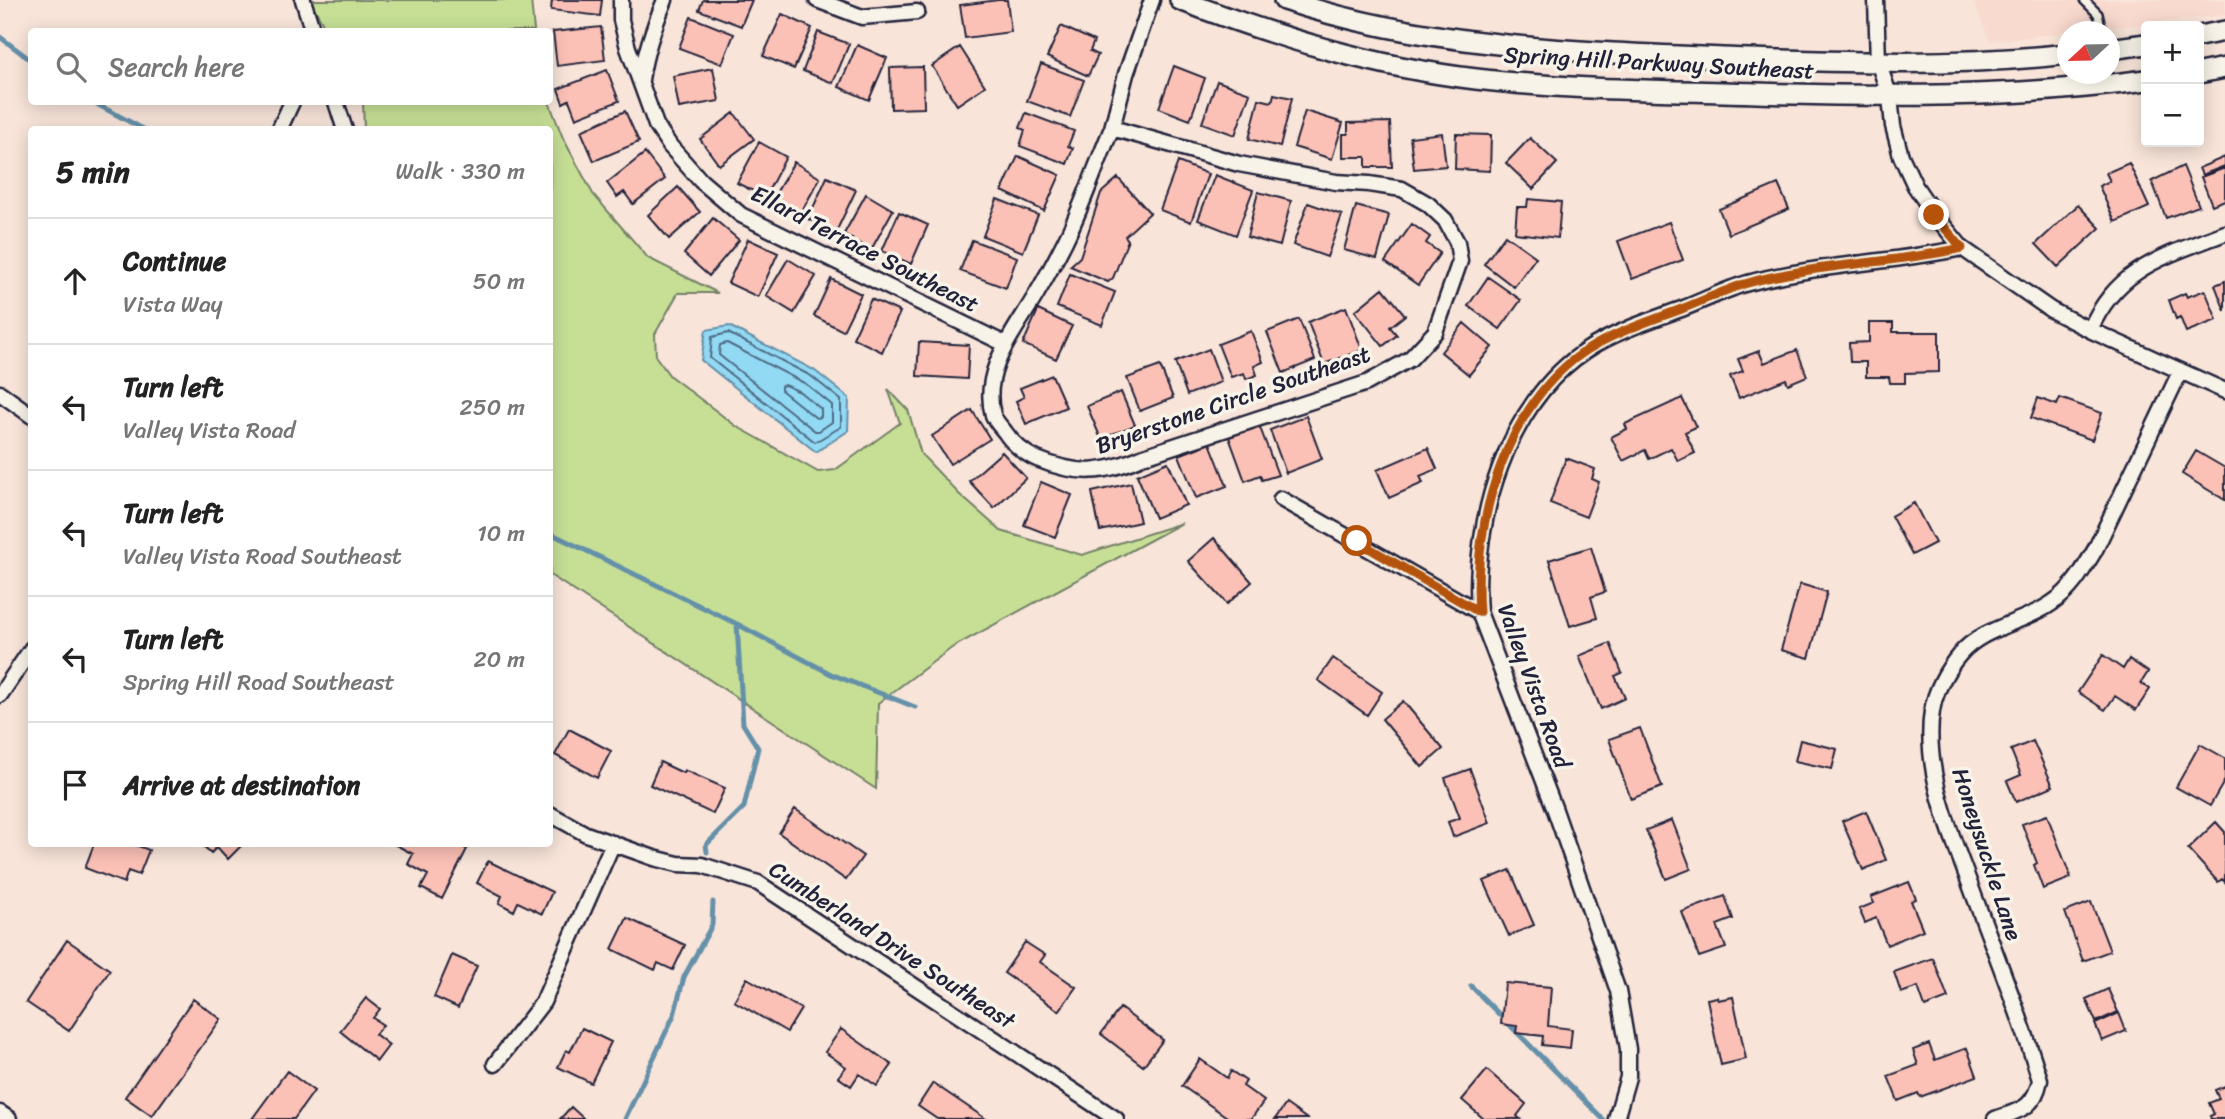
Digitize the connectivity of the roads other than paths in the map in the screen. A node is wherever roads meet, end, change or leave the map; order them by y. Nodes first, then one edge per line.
1 (301, 0) edge
2 (621, 0) edge
3 (665, 0) edge
4 (817, 0) edge
5 (1152, 0) edge
6 (1180, 0) edge
7 (1284, 0) edge
8 (1875, 0) edge
9 (2084, 0) edge
10 (918, 12) dead end
11 (2100, 21) edge
12 (304, 28) edge
13 (312, 28) edge
14 (2225, 31) edge
15 (2204, 35) edge
16 (2141, 45) edge
17 (2120, 47) edge
18 (2057, 55) edge
19 (1878, 62) junction
20 (2225, 68) edge
21 (2204, 72) edge
22 (2120, 79) edge
23 (2141, 80) edge
24 (2068, 84) edge
25 (641, 85) junction
26 (1890, 97) junction
27 (291, 105) edge
28 (337, 105) edge
29 (281, 126) edge
30 (344, 126) edge
31 (1112, 128) junction
32 (2225, 233) edge
33 (1962, 248) junction
34 (2090, 330) junction
35 (1004, 344) junction
36 (2180, 372) junction
37 (2225, 391) edge
38 (0, 393) edge
39 (28, 413) edge
40 (1281, 499) dead end
41 (1479, 612) junction
42 (28, 654) edge
43 (0, 695) edge
44 (553, 816) edge
45 (613, 843) junction
46 (495, 1064) dead end
47 (1116, 1119) edge
48 (1616, 1119) edge
49 (1995, 1119) edge

1 - 12 street
1 - 13 street
2 - 25 street, Ellard Terrace Southeast
3 - 25 street, Ellard Terrace Southeast
4 - 10 street
5 - 31 street
6 - 26 street, Spring Hill Parkway Southeast
7 - 19 street, Spring Hill Parkway Southeast
8 - 19 street
9 - 11 lane
14 - 15 street
16 - 17 street
18 - 19 street, Spring Hill Parkway Southeast
19 - 26 street
20 - 21 street
22 - 23 street, Spring Hill Parkway Southeast
24 - 26 street, Spring Hill Parkway Southeast
25 - 35 street, Ellard Terrace Southeast
26 - 33 street
27 - 29 street
28 - 30 street
31 - 35 street, Bryerstone Circle Southeast
31 - 35 street, Bryerstone Circle Southeast
32 - 34 street
33 - 34 street
33 - 41 street, Valley Vista Road
34 - 36 street
36 - 37 street
36 - 49 street, Honeysuckle Lane
38 - 39 street
40 - 41 street
41 - 48 street, Valley Vista Road
42 - 43 street
44 - 45 street, Cumberland Drive Southeast
45 - 46 street
45 - 47 street, Cumberland Drive Southeast

